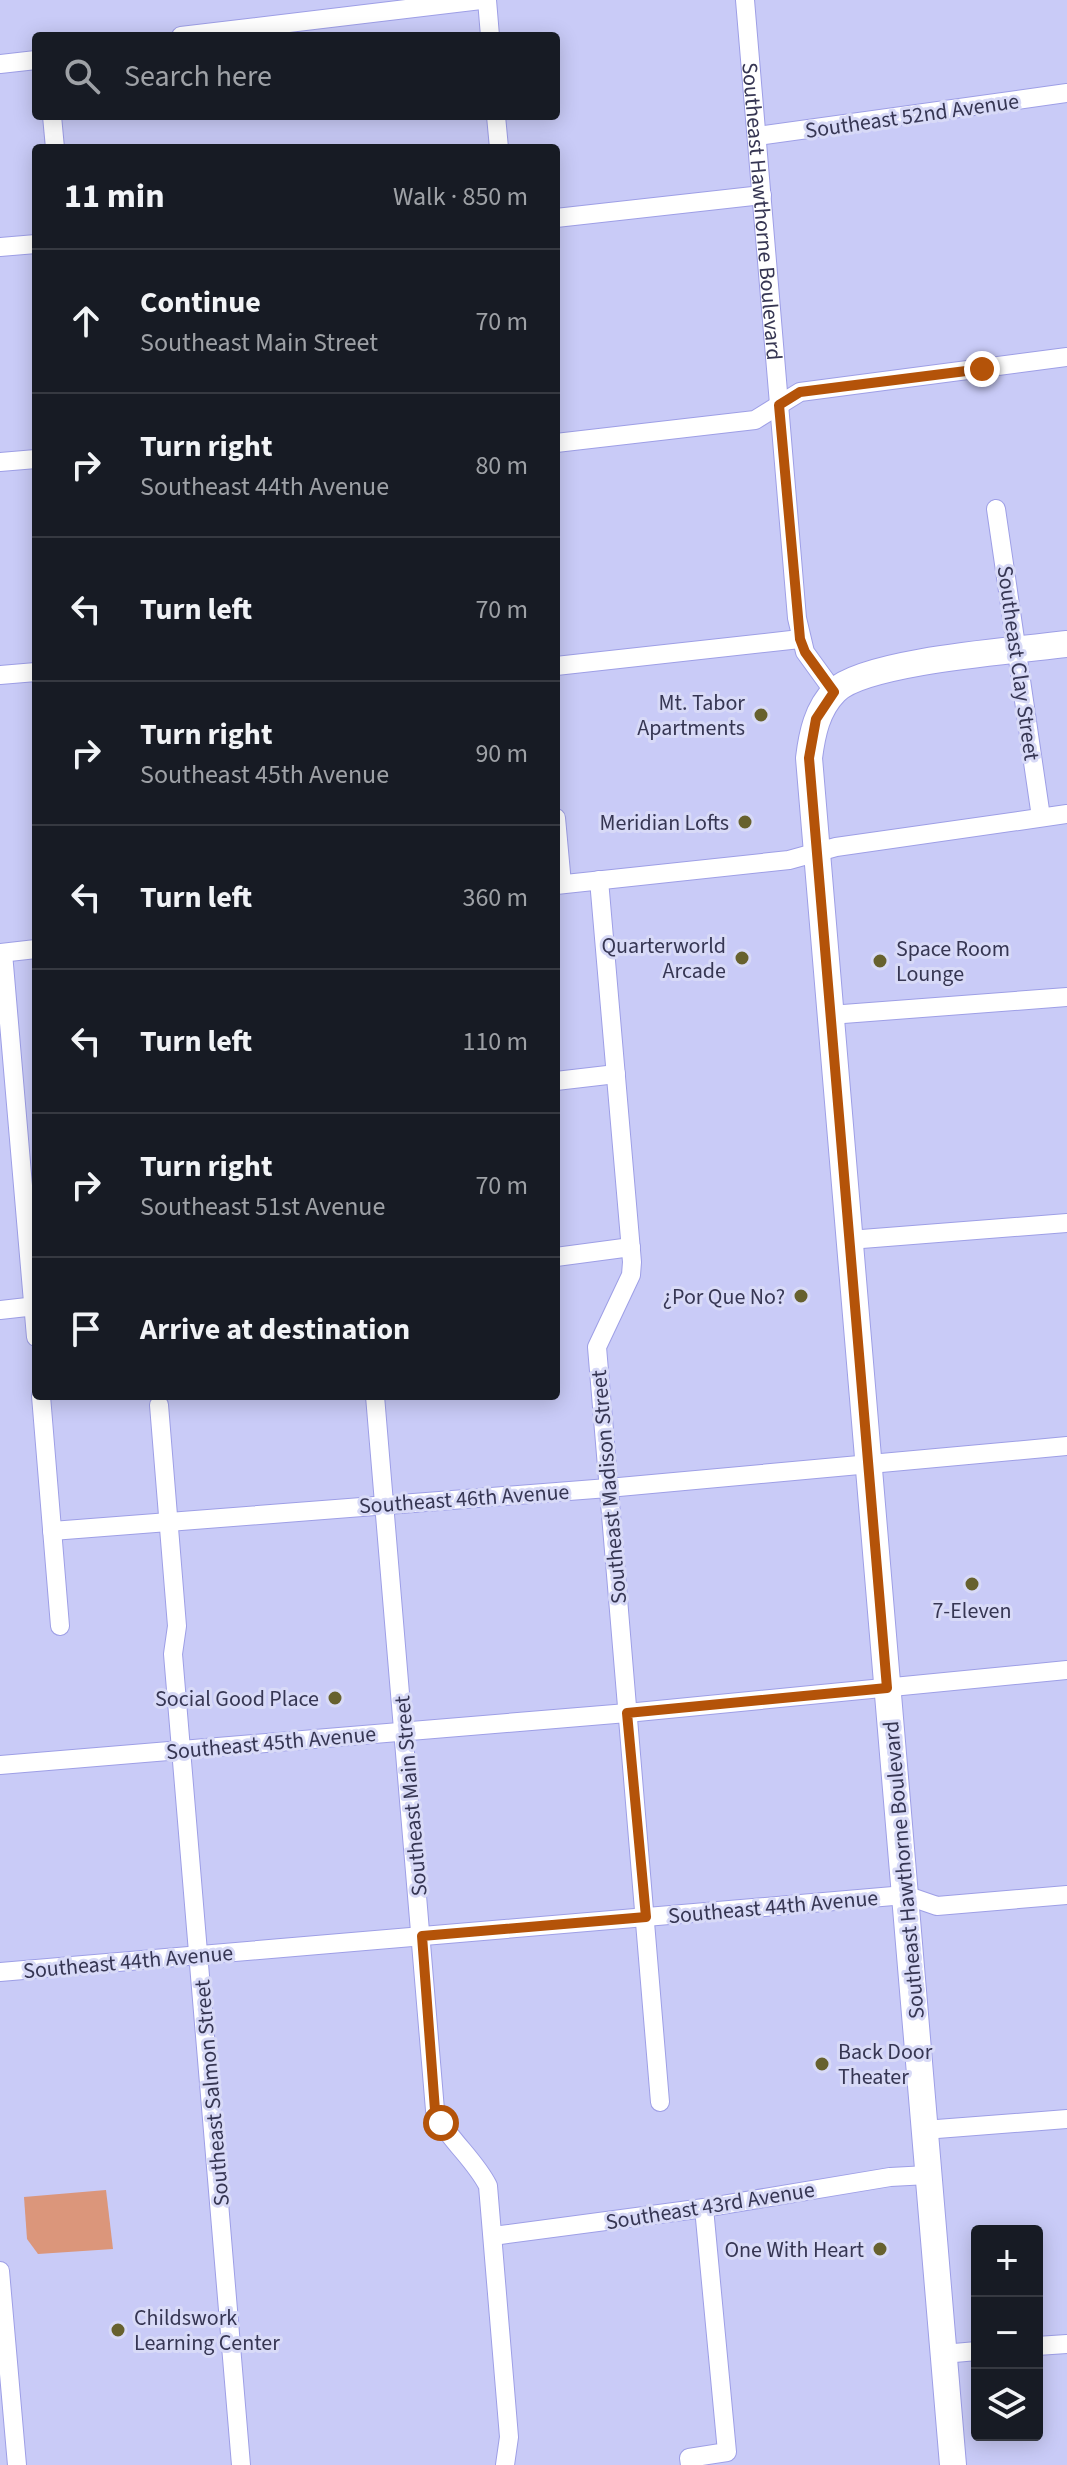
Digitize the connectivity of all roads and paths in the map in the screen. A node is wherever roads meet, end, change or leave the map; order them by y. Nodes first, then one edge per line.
1 (484, 0) edge
2 (745, 0) edge
3 (215, 32) edge
4 (489, 32) edge
5 (32, 60) edge
6 (0, 64) edge
7 (1067, 93) edge
8 (52, 120) edge
9 (496, 120) edge
10 (757, 136) junction
11 (55, 144) edge
12 (499, 144) edge
13 (762, 195) junction
14 (560, 218) edge
15 (32, 244) edge
16 (0, 247) edge
17 (1067, 357) edge
18 (779, 405) junction
19 (560, 443) edge
20 (32, 459) edge
21 (0, 462) edge
22 (996, 509) dead end
23 (800, 639) junction
24 (1067, 644) edge
25 (1017, 651) junction
26 (560, 666) edge
27 (32, 672) edge
28 (0, 675) edge
29 (834, 692) junction
30 (1067, 814) edge
31 (1041, 817) junction
32 (817, 852) junction
33 (599, 880) junction
34 (560, 884) edge
35 (32, 949) edge
36 (1, 953) edge
37 (1067, 997) edge
38 (830, 1015) junction
39 (616, 1074) junction
40 (560, 1081) edge
41 (1067, 1223) edge
42 (849, 1240) junction
43 (631, 1247) junction
44 (560, 1256) edge
45 (32, 1275) edge
46 (32, 1306) edge
47 (0, 1310) edge
48 (41, 1400) edge
49 (375, 1400) edge
50 (159, 1405) dead end
51 (1067, 1446) edge
52 (868, 1462) junction
53 (608, 1488) junction
54 (385, 1504) junction
55 (168, 1522) junction
56 (52, 1531) junction
57 (60, 1626) dead end
58 (1067, 1670) edge
59 (887, 1688) junction
60 (627, 1713) junction
61 (405, 1730) junction
62 (182, 1750) junction
63 (0, 1765) edge
64 (905, 1895) junction
65 (1067, 1895) edge
66 (646, 1917) junction
67 (422, 1936) junction
68 (200, 1955) junction
69 (0, 1972) edge
70 (660, 2102) dead end
71 (1067, 2119) edge
72 (924, 2130) junction
73 (928, 2175) junction
74 (704, 2208) junction
75 (493, 2236) junction
76 (0, 2271) edge
77 (1067, 2344) edge
78 (1043, 2346) edge
79 (971, 2352) edge
80 (943, 2354) junction
81 (689, 2462) edge
82 (17, 2465) edge
83 (241, 2465) edge
84 (505, 2465) edge
85 (953, 2465) edge

1 - 3 street
1 - 4 street
2 - 10 street, Southeast Hawthorne Boulevard
5 - 6 street
7 - 10 street, Southeast 52nd Avenue
8 - 11 street
9 - 12 street
10 - 13 street, Southeast Hawthorne Boulevard
13 - 14 street
13 - 18 street, Southeast Hawthorne Boulevard
15 - 16 street
17 - 18 street
18 - 19 street
18 - 23 street, Southeast Hawthorne Boulevard
20 - 21 street
22 - 25 street, Southeast Clay Street
23 - 26 street
23 - 29 street, Southeast Hawthorne Boulevard
24 - 25 main road
25 - 29 main road
25 - 31 street, Southeast Clay Street
27 - 28 street
29 - 32 main road, Southeast Hawthorne Boulevard
30 - 31 street
31 - 32 street
32 - 33 street
32 - 38 main road, Southeast Hawthorne Boulevard
33 - 34 street
33 - 39 street, Southeast Madison Street
35 - 36 street
36 - 45 street
37 - 38 street
38 - 42 main road, Southeast Hawthorne Boulevard
39 - 40 street
39 - 43 street, Southeast Madison Street
41 - 42 street
42 - 52 main road, Southeast Hawthorne Boulevard
43 - 44 street
43 - 53 street, Southeast Madison Street
46 - 47 street
48 - 56 street
49 - 54 street, Southeast Main Street
50 - 55 street, Southeast Salmon Street
51 - 52 street, Southeast 46th Avenue
52 - 53 street, Southeast 46th Avenue
52 - 59 main road, Southeast Hawthorne Boulevard
53 - 54 street, Southeast 46th Avenue
53 - 60 street, Southeast Madison Street
54 - 55 street, Southeast 46th Avenue
54 - 61 street, Southeast Main Street
55 - 56 street, Southeast 46th Avenue
55 - 62 street, Southeast Salmon Street
56 - 57 street
58 - 59 street, Southeast 45th Avenue
59 - 60 street, Southeast 45th Avenue
59 - 64 main road, Southeast Hawthorne Boulevard
60 - 61 street, Southeast 45th Avenue
60 - 66 street, Southeast Madison Street
61 - 62 street, Southeast 45th Avenue
61 - 67 street, Southeast Main Street
62 - 63 street, Southeast 45th Avenue
62 - 68 street, Southeast Salmon Street
64 - 65 street, Southeast 44th Avenue
64 - 66 street, Southeast 44th Avenue
64 - 72 main road, Southeast Hawthorne Boulevard
66 - 67 street, Southeast 44th Avenue
66 - 70 street, Southeast Madison Street
67 - 68 street, Southeast 44th Avenue
67 - 75 street, Southeast Main Street
68 - 69 street, Southeast 44th Avenue
68 - 83 street, Southeast Salmon Street
71 - 72 street
72 - 73 main road, Southeast Hawthorne Boulevard
73 - 74 street, Southeast 43rd Avenue
73 - 80 main road, Southeast Hawthorne Boulevard
74 - 75 street, Southeast 43rd Avenue
74 - 81 street
75 - 84 street, Southeast Main Street
76 - 82 street
77 - 78 street
79 - 80 street
80 - 85 main road, Southeast Hawthorne Boulevard

